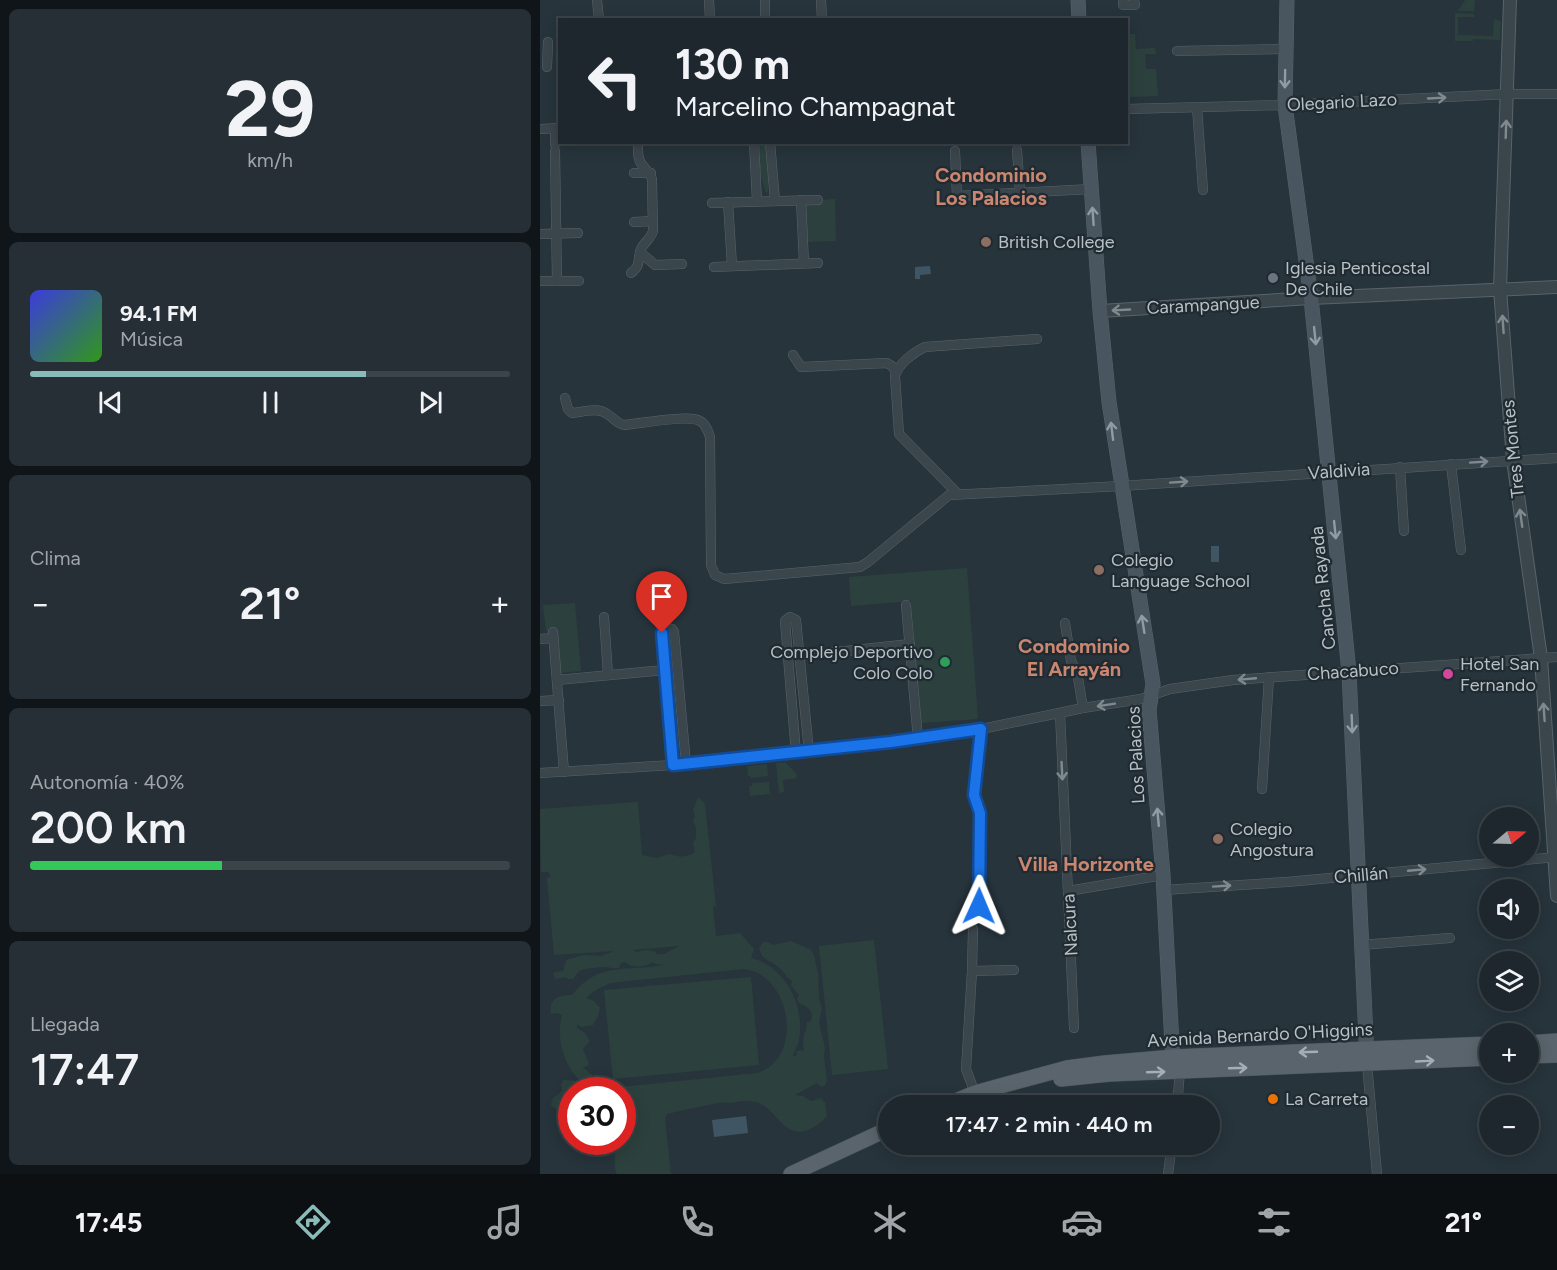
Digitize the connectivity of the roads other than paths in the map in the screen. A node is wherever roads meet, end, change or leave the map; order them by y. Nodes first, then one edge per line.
1 (597, 0) edge
2 (709, 0) edge
3 (765, 0) edge
4 (821, 0) edge
5 (1078, 0) edge
6 (1123, 0) edge
7 (1134, 0) edge
8 (1287, 0) edge
9 (1510, 0) edge
10 (599, 18) edge
11 (710, 18) edge
12 (765, 18) edge
13 (822, 18) edge
14 (1079, 18) edge
15 (548, 42) dead end
16 (1286, 49) junction
17 (1177, 51) dead end
18 (544, 54) edge
19 (547, 67) dead end
20 (1508, 94) junction
21 (1557, 94) edge
22 (1285, 105) junction
23 (1197, 107) junction
24 (1128, 109) edge
25 (557, 128) edge
26 (540, 129) edge
27 (638, 144) edge
28 (754, 144) edge
29 (770, 144) edge
30 (1088, 144) edge
31 (1017, 150) dead end
32 (955, 151) dead end
33 (634, 173) dead end
34 (651, 173) junction
35 (1091, 189) junction
36 (1203, 190) dead end
37 (1020, 193) junction
38 (801, 200) junction
39 (819, 200) dead end
40 (757, 201) junction
41 (775, 201) junction
42 (728, 202) junction
43 (712, 203) dead end
44 (653, 221) junction
45 (634, 222) dead end
46 (556, 233) junction
47 (579, 233) dead end
48 (540, 234) edge
49 (640, 252) junction
50 (804, 263) junction
51 (818, 263) dead end
52 (682, 264) dead end
53 (732, 266) junction
54 (714, 267) dead end
55 (630, 273) dead end
56 (540, 281) edge
57 (557, 281) junction
58 (579, 281) dead end
59 (1557, 287) edge
60 (1500, 289) junction
61 (1311, 298) junction
62 (1100, 311) junction
63 (1037, 339) dead end
64 (793, 355) dead end
65 (896, 372) junction
66 (566, 398) dead end
67 (1557, 458) edge
68 (1513, 460) junction
69 (1451, 464) junction
70 (1400, 467) junction
71 (1329, 472) junction
72 (1121, 486) junction
73 (958, 494) junction
74 (1404, 531) dead end
75 (1461, 550) dead end
76 (906, 605) dead end
77 (604, 617) dead end
78 (1065, 623) dead end
79 (540, 639) edge
80 (910, 645) junction
81 (800, 656) junction
82 (1557, 657) edge
83 (1541, 658) junction
84 (665, 670) junction
85 (1349, 672) junction
86 (608, 675) junction
87 (1269, 677) junction
88 (557, 680) junction
89 (1151, 695) junction
90 (558, 700) junction
91 (540, 701) edge
92 (1083, 708) junction
93 (1060, 713) junction
94 (981, 729) junction
95 (918, 738) junction
96 (808, 752) junction
97 (796, 753) junction
98 (686, 764) junction
99 (673, 765) junction
100 (564, 772) junction
101 (540, 773) edge
102 (1262, 789) dead end
103 (1556, 857) edge
104 (1163, 875) junction
105 (1358, 875) junction
106 (1164, 890) junction
107 (1068, 891) junction
108 (1557, 896) edge
109 (979, 906) dead end
110 (973, 929) dead end
111 (1450, 938) dead end
112 (1361, 945) junction
113 (1014, 970) dead end
114 (972, 971) junction
115 (1074, 1028) dead end
116 (1557, 1041) edge
117 (1539, 1042) edge
118 (1479, 1045) edge
119 (1557, 1055) edge
120 (1539, 1056) edge
121 (1367, 1057) junction
122 (1479, 1058) edge
123 (1177, 1064) junction
124 (975, 1094) joint
125 (1178, 1095) edge
126 (878, 1134) edge
127 (1171, 1155) edge
128 (791, 1174) edge
129 (1168, 1174) edge
130 (1377, 1174) edge

1 - 10 street
2 - 11 street
3 - 12 street
4 - 13 street
5 - 14 main road
6 - 7 street
8 - 16 main road, Cancha Rayada
9 - 20 street, Tres Montes
15 - 18 street
16 - 17 street
16 -> 22 main road, Cancha Rayada
18 - 19 street
20 - 21 street, Olegario Lazo
22 -> 20 street, Olegario Lazo
60 -> 20 street, Tres Montes
22 - 23 street, Olegario Lazo
22 - 61 main road, Cancha Rayada
23 - 24 street, Olegario Lazo
23 - 36 street
25 - 26 street
25 - 46 street
27 - 34 street
28 - 40 street
29 - 41 street
30 - 35 main road, Los Palacios
31 - 37 street
32 - 37 street
33 - 34 street
34 - 44 street
35 - 37 street
62 -> 35 main road, Los Palacios
38 - 39 street
38 - 41 street
38 - 50 street
40 - 41 street
40 - 42 street
42 - 43 street
42 - 53 street
44 - 45 street
44 - 49 street
46 - 47 street
46 - 48 street
46 - 57 street
49 - 52 street
49 - 55 street
50 - 51 street
50 - 53 street
53 - 54 street
56 - 57 street
57 - 58 street
59 - 60 street, Carampangue
60 - 61 street, Carampangue
68 -> 60 street, Tres Montes
61 -> 62 street, Carampangue
61 -> 71 main road, Cancha Rayada
72 -> 62 main road, Los Palacios
63 - 65 street
64 - 65 street
65 - 73 street
66 - 73 street
67 - 68 street, Valdivia
69 -> 68 street, Valdivia
83 -> 68 street, Tres Montes
69 - 70 street, Valdivia
69 - 75 street
70 - 71 street, Valdivia
70 - 74 street
72 -> 71 street, Valdivia
71 -> 85 main road, Cancha Rayada
72 - 73 street, Valdivia
89 -> 72 main road, Los Palacios
76 - 80 street
77 - 86 street
78 - 92 street
79 - 88 street
80 - 81 street
80 - 95 street
81 - 96 street
81 - 97 street
82 - 83 street, Chacabuco
83 - 85 street, Chacabuco
103 -> 83 street, Tres Montes
84 - 86 street
84 - 98 street
84 - 99 street
85 - 87 street, Chacabuco
85 -> 105 main road, Cancha Rayada
86 - 88 street
87 -> 89 street, Chacabuco
87 - 102 street
88 - 90 street
89 -> 92 street, Chacabuco
104 -> 89 main road, Los Palacios
90 - 91 street
90 - 100 street
92 - 93 street, Chacabuco
93 - 94 street, Chacabuco
93 -> 107 street, Nalcura
94 - 95 street, Chacabuco
94 - 109 street
95 - 96 street, Chacabuco
96 - 97 street, Chacabuco
97 - 98 street, Chacabuco
98 - 99 street, Chacabuco
99 - 100 street, Chacabuco
100 - 101 street, Chacabuco
105 -> 103 street, Chillán
103 - 108 street, Tres Montes
104 - 106 main road, Los Palacios
104 - 107 street
106 -> 105 street, Chillán
105 - 112 main road, Cancha Rayada
106 - 123 main road, Los Palacios
107 - 115 street, Nalcura
110 - 114 street
111 - 112 street
112 - 121 main road, Cancha Rayada
113 - 114 street
114 - 124 street
116 - 117 main road
118 - 121 main road, Avenida Bernardo O'Higgins
119 - 120 main road
121 -> 122 main road, Avenida Bernardo O'Higgins
121 - 123 main road, Avenida Bernardo O'Higgins
121 - 130 street, Cancha Rayada
123 - 124 main road, Avenida Bernardo O'Higgins
123 - 125 street, Los Palacios
126 - 128 main road
127 - 129 street

